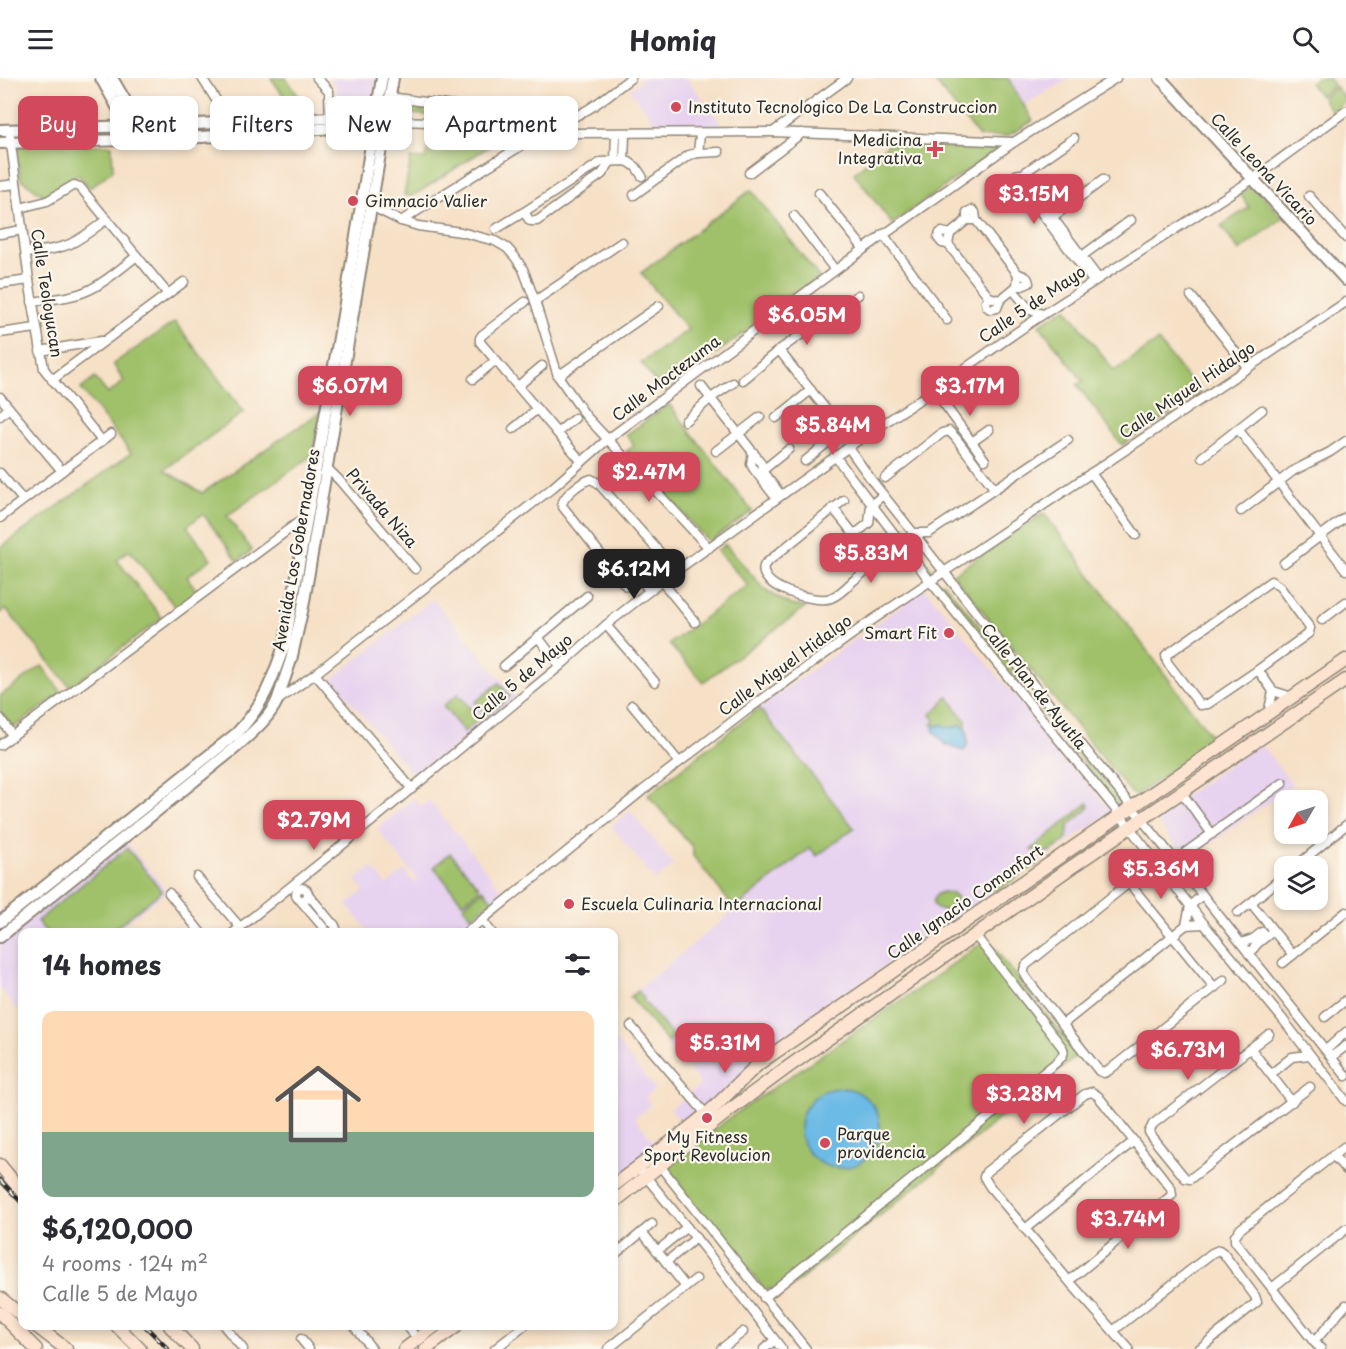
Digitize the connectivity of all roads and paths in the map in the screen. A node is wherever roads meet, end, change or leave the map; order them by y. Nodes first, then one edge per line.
1 (202, 78) edge
2 (317, 78) edge
3 (382, 78) edge
4 (393, 78) edge
5 (631, 78) edge
6 (847, 78) edge
7 (1116, 78) edge
8 (1160, 78) edge
9 (108, 81) edge
10 (115, 96) edge
11 (119, 96) edge
12 (214, 96) edge
13 (330, 96) edge
14 (382, 96) edge
15 (390, 96) edge
16 (412, 100) edge
17 (1346, 111) edge
18 (412, 122) edge
19 (326, 124) edge
20 (110, 127) edge
21 (5, 130) edge
22 (773, 132) junction
23 (802, 133) junction
24 (620, 134) junction
25 (700, 134) junction
26 (1074, 138) dead end
27 (1014, 142) junction
28 (6, 143) edge
29 (376, 150) edge
30 (514, 150) edge
31 (719, 152) dead end
32 (698, 153) junction
33 (617, 161) junction
34 (749, 173) dead end
35 (642, 176) dead end
36 (1253, 179) junction
37 (1103, 180) dead end
38 (16, 184) junction
39 (0, 186) edge
40 (819, 193) dead end
41 (634, 195) dead end
42 (1309, 196) dead end
43 (366, 203) junction
44 (20, 208) junction
45 (524, 213) junction
46 (794, 216) dead end
47 (107, 219) junction
48 (1050, 219) junction
49 (1131, 220) dead end
50 (401, 221) junction
51 (496, 229) dead end
52 (22, 230) junction
53 (0, 234) edge
54 (883, 234) junction
55 (1346, 238) edge
56 (622, 242) dead end
57 (864, 249) junction
58 (26, 254) junction
59 (137, 256) junction
60 (1079, 257) junction
61 (835, 270) junction
62 (29, 280) junction
63 (1095, 280) junction
64 (1346, 280) edge
65 (184, 282) dead end
66 (0, 284) edge
67 (1015, 287) junction
68 (168, 294) junction
69 (858, 295) dead end
70 (1191, 296) dead end
71 (535, 301) junction
72 (32, 302) junction
73 (525, 302) dead end
74 (1346, 302) edge
75 (659, 306) dead end
76 (1030, 310) junction
77 (1043, 314) junction
78 (947, 320) dead end
79 (1030, 322) junction
80 (36, 328) junction
81 (0, 333) edge
82 (105, 340) junction
83 (779, 350) junction
84 (40, 351) junction
85 (496, 360) junction
86 (542, 366) dead end
87 (1248, 368) junction
88 (558, 376) junction
89 (473, 379) dead end
90 (52, 380) junction
91 (743, 380) dead end
92 (733, 383) dead end
93 (518, 386) junction
94 (701, 386) dead end
95 (811, 390) junction
96 (934, 390) junction
97 (0, 397) edge
98 (711, 399) junction
99 (9, 408) junction
100 (537, 409) junction
101 (1262, 410) dead end
102 (0, 416) edge
103 (760, 417) dead end
104 (575, 418) dead end
105 (776, 418) dead end
106 (685, 421) dead end
107 (513, 429) dead end
108 (842, 429) junction
109 (1239, 429) junction
110 (989, 430) dead end
111 (557, 433) junction
112 (111, 434) dead end
113 (739, 434) junction
114 (608, 439) junction
115 (831, 440) junction
116 (1068, 440) dead end
117 (102, 441) junction
118 (326, 441) junction
119 (1346, 441) edge
120 (972, 442) junction
121 (848, 447) junction
122 (789, 449) dead end
123 (716, 451) dead end
124 (753, 452) junction
125 (835, 456) junction
126 (1202, 457) dead end
127 (985, 460) dead end
128 (805, 461) dead end
129 (582, 462) junction
130 (327, 468) junction
131 (62, 471) junction
132 (762, 471) junction
133 (0, 473) edge
134 (1090, 473) junction
135 (885, 478) dead end
136 (1279, 481) junction
137 (873, 482) junction
138 (994, 488) junction
139 (861, 493) junction
140 (884, 495) junction
141 (778, 497) junction
142 (23, 500) junction
143 (844, 500) dead end
144 (871, 505) junction
145 (833, 508) junction
146 (1241, 511) dead end
147 (308, 515) junction
148 (1346, 517) edge
149 (0, 518) edge
150 (869, 523) junction
151 (886, 524) junction
152 (914, 533) junction
153 (929, 533) junction
154 (854, 535) junction
155 (1136, 535) dead end
156 (1320, 536) junction
157 (709, 548) junction
158 (927, 550) junction
159 (887, 556) dead end
160 (876, 562) junction
161 (1284, 563) dead end
162 (415, 569) dead end
163 (1346, 570) edge
164 (944, 571) junction
165 (930, 580) junction
166 (662, 581) junction
167 (649, 591) junction
168 (587, 596) dead end
169 (1346, 602) edge
170 (1322, 620) dead end
171 (695, 622) dead end
172 (606, 625) junction
173 (538, 637) junction
174 (1346, 660) edge
175 (504, 666) dead end
176 (560, 666) junction
177 (1258, 670) junction
178 (315, 674) junction
179 (655, 682) dead end
180 (1032, 683) junction
181 (1345, 684) edge
182 (1274, 691) junction
183 (1020, 692) junction
184 (1041, 694) junction
185 (1292, 697) junction
186 (278, 700) junction
187 (1029, 704) junction
188 (632, 705) dead end
189 (1268, 714) junction
190 (0, 718) edge
191 (12, 735) junction
192 (0, 745) edge
193 (680, 762) junction
194 (1283, 783) dead end
195 (412, 789) junction
196 (1182, 793) junction
197 (1132, 807) junction
198 (1120, 815) junction
199 (1142, 819) junction
200 (125, 821) junction
201 (1346, 825) edge
202 (1130, 828) junction
203 (133, 830) junction
204 (1212, 834) junction
205 (1186, 852) dead end
206 (1308, 856) edge
207 (1140, 874) dead end
208 (1186, 874) junction
209 (196, 877) dead end
210 (1129, 883) junction
211 (1274, 884) edge
212 (1173, 885) junction
213 (169, 893) dead end
214 (1202, 895) junction
215 (1251, 903) junction
216 (1190, 906) junction
217 (1346, 912) edge
218 (1238, 913) dead end
219 (482, 920) junction
220 (0, 922) edge
221 (1204, 924) junction
222 (1186, 925) junction
223 (197, 928) edge
224 (234, 928) edge
225 (238, 928) edge
226 (322, 928) edge
227 (334, 928) edge
228 (472, 928) edge
229 (488, 928) edge
230 (1271, 929) junction
231 (975, 935) junction
232 (1173, 935) junction
233 (0, 937) edge
234 (1255, 942) junction
235 (1241, 943) junction
236 (1249, 954) junction
237 (1293, 955) junction
238 (1283, 963) dead end
239 (1224, 980) dead end
240 (1214, 987) junction
241 (1283, 995) junction
242 (1342, 1003) edge
243 (1270, 1005) junction
244 (1293, 1008) junction
245 (1346, 1015) edge
246 (1281, 1017) junction
247 (1325, 1017) dead end
248 (1063, 1024) junction
249 (632, 1026) dead end
250 (1346, 1032) edge
251 (1269, 1034) dead end
252 (1298, 1041) junction
253 (1346, 1046) edge
254 (1251, 1049) junction
255 (1328, 1054) junction
256 (1309, 1055) junction
257 (1292, 1057) junction
258 (1271, 1074) junction
259 (1346, 1076) edge
260 (1310, 1087) dead end
261 (1346, 1101) edge
262 (1292, 1102) junction
263 (706, 1114) junction
264 (1134, 1141) junction
265 (1344, 1147) dead end
266 (1333, 1155) junction
267 (0, 1158) edge
268 (656, 1161) junction
269 (0, 1165) edge
270 (1346, 1170) edge
271 (642, 1172) junction
272 (18, 1175) edge
273 (618, 1183) edge
274 (18, 1187) edge
275 (618, 1198) edge
276 (704, 1222) junction
277 (652, 1224) dead end
278 (1025, 1229) junction
279 (1346, 1230) edge
280 (642, 1232) junction
281 (691, 1232) junction
282 (720, 1243) junction
283 (657, 1251) junction
284 (618, 1252) edge
285 (708, 1252) junction
286 (666, 1262) junction
287 (696, 1280) dead end
288 (1068, 1281) junction
289 (686, 1287) junction
290 (1272, 1288) junction
291 (0, 1298) edge
292 (764, 1298) junction
293 (1346, 1305) edge
294 (0, 1313) edge
295 (18, 1313) edge
296 (41, 1330) edge
297 (121, 1330) edge
298 (174, 1330) edge
299 (227, 1330) edge
300 (357, 1330) edge
301 (409, 1330) edge
302 (431, 1330) edge
303 (449, 1330) edge
304 (519, 1330) edge
305 (1113, 1331) junction
306 (743, 1332) dead end
307 (301, 1339) dead end
308 (775, 1340) junction
309 (731, 1341) junction
310 (415, 1346) edge
311 (1318, 1346) edge
312 (36, 1349) edge
313 (66, 1349) edge
314 (140, 1349) edge
315 (192, 1349) edge
316 (243, 1349) edge
317 (309, 1349) edge
318 (372, 1349) edge
319 (495, 1349) edge
320 (608, 1349) edge
321 (721, 1349) edge
322 (738, 1349) edge
323 (764, 1349) edge
324 (782, 1349) edge
325 (806, 1349) edge
326 (1128, 1349) edge
327 (1199, 1349) edge

1 - 12 street
2 - 13 street
3 - 14 street, Avenida Los Gobernadores
4 - 15 street, Avenida Los Gobernadores
5 - 16 street
6 - 22 street
7 - 27 street, Calle Moctezuma
8 - 36 street, Calle Leona Vicario
9 - 10 street
9 - 11 street
17 - 36 street, Calle 5 de Mayo
18 - 24 street
19 - 28 street
20 - 21 street
21 - 28 street, Calle Teoloyucan
22 - 23 street
22 - 25 street
23 - 27 street
23 - 34 street
24 - 25 street
24 - 33 street
25 - 32 street
26 - 48 street
27 - 54 street, Calle Moctezuma
28 - 38 street, Calle Teoloyucan
29 - 43 street, Avenida Los Gobernadores
30 - 50 street
31 - 32 street
32 - 41 street
33 - 35 street
33 - 45 street
33 - 45 street
36 - 63 street, Calle 5 de Mayo
36 - 64 street, Calle Leona Vicario
37 - 48 street
38 - 39 street
38 - 44 street, Calle Teoloyucan
40 - 57 street
42 - 55 street
43 - 50 street
43 - 118 street, Avenida Los Gobernadores
44 - 47 street
44 - 52 street, Calle Teoloyucan
45 - 51 street
46 - 61 street
47 - 58 street
47 - 59 street
48 - 60 street
49 - 60 street
50 - 71 street
52 - 53 street
52 - 58 street, Calle Teoloyucan
54 - 57 street, Calle Moctezuma
54 - 78 street
56 - 71 street
57 - 61 street, Calle Moctezuma
58 - 62 street, Calle Teoloyucan
59 - 68 street
59 - 72 street
60 - 63 street
61 - 114 street, Calle Moctezuma
62 - 66 street
62 - 72 street, Calle Teoloyucan
63 - 77 street, Calle 5 de Mayo
65 - 68 street
67 - 67 street
67 - 76 street
68 - 82 street
69 - 83 street
70 - 87 street
71 - 88 street
72 - 80 street, Calle Teoloyucan
73 - 85 street
74 - 87 street, Calle Miguel Hidalgo
75 - 88 street
76 - 77 street
76 - 79 street
77 - 79 street, Calle 5 de Mayo
79 - 96 street, Calle 5 de Mayo
80 - 81 street
80 - 84 street, Calle Teoloyucan
82 - 84 street
82 - 90 street
83 - 91 street
83 - 95 street
84 - 90 street, Calle Teoloyucan
85 - 89 street
85 - 93 street
86 - 93 street
87 - 134 street, Calle Miguel Hidalgo
88 - 114 street
90 - 117 street, Calle Teoloyucan
92 - 98 street
93 - 100 street
94 - 98 street
95 - 105 street
95 - 108 street
96 - 120 street
96 - 121 street, Calle 5 de Mayo
97 - 99 street
98 - 106 street
98 - 113 street
99 - 102 street
99 - 131 street
100 - 107 street
100 - 111 street
101 - 109 street
103 - 113 street
104 - 111 street
108 - 115 street
108 - 121 street
109 - 126 street
109 - 136 street
110 - 120 street
111 - 129 street
112 - 117 street
113 - 123 street
113 - 124 street
114 - 129 street, Calle Moctezuma
114 - 157 street
115 - 121 street
115 - 128 street
116 - 138 street
117 - 131 street
118 - 130 street, Avenida Los Gobernadores
118 - 147 street, Avenida Los Gobernadores
119 - 136 street
120 - 127 street
121 - 125 street, Calle 5 de Mayo
121 - 137 street, Calle Plan de Ayutla
122 - 132 street
124 - 132 street
124 - 141 street
125 - 139 street, Calle Plan de Ayutla
125 - 141 street, Calle 5 de Mayo
129 - 178 street, Calle Moctezuma
130 - 162 street, Privada Niza
130 - 186 street, Avenida Los Gobernadores
131 - 142 street
132 - 141 street
133 - 142 street
134 - 155 street
134 - 164 street, Calle Miguel Hidalgo
135 - 138 street
136 - 146 street
136 - 156 street
137 - 139 street
137 - 140 street, Calle Plan de Ayutla
138 - 153 street
139 - 144 street, Calle Plan de Ayutla
140 - 144 street
140 - 152 street, Calle Plan de Ayutla
141 - 157 street, Calle 5 de Mayo
142 - 149 street
143 - 145 street
144 - 150 street
144 - 151 street, Calle Plan de Ayutla
145 - 154 street
145 - 160 street
147 - 191 street
147 - 200 street, Avenida Los Gobernadores
148 - 156 street
150 - 151 street
150 - 154 street
151 - 165 street, Calle Plan de Ayutla
152 - 153 street
152 - 158 street, Calle Plan de Ayutla
153 - 158 street
154 - 160 street
156 - 161 street
156 - 163 street
157 - 166 street, Calle 5 de Mayo
158 - 164 street, Calle Plan de Ayutla
159 - 160 street
164 - 165 street, Calle Miguel Hidalgo
164 - 180 street, Calle Plan de Ayutla
165 - 183 street, Calle Plan de Ayutla
165 - 193 street, Calle Miguel Hidalgo
166 - 167 street, Calle 5 de Mayo
166 - 167 street
166 - 171 street
167 - 172 street, Calle 5 de Mayo
168 - 173 street
169 - 170 street
172 - 176 street, Calle 5 de Mayo
172 - 179 street
173 - 175 street
173 - 176 street
174 - 185 main road, Calle Ignacio Comonfort
176 - 195 street, Calle 5 de Mayo
177 - 177 street
177 - 182 street
178 - 186 street, Calle Moctezuma
178 - 195 street
180 - 183 street, Calle Plan de Ayutla
180 - 184 street, Calle Plan de Ayutla
181 - 196 main road, Calle Ignacio Comonfort
182 - 185 street
182 - 189 street
183 - 187 street, Calle Plan de Ayutla
184 - 187 street, Calle Plan de Ayutla
184 - 197 street, Calle Plan de Ayutla
185 - 189 main road, Calle Ignacio Comonfort
186 - 203 street, Avenida Los Gobernadores
187 - 198 street, Calle Plan de Ayutla
188 - 193 street
189 - 197 main road, Calle Ignacio Comonfort
190 - 191 street
191 - 192 street
193 - 219 street, Calle Miguel Hidalgo
194 - 204 street
195 - 225 street, Calle 5 de Mayo
196 - 199 main road, Calle Ignacio Comonfort
196 - 204 street
197 - 198 main road, Calle Ignacio Comonfort
197 - 199 street, Calle Plan de Ayutla
198 - 202 street, Calle Plan de Ayutla
198 - 263 main road, Calle Ignacio Comonfort
199 - 202 main road, Calle Ignacio Comonfort
199 - 208 street, Calle Plan de Ayutla
200 - 203 street
200 - 220 street, Avenida Los Gobernadores
201 - 206 street
202 - 212 street, Calle Plan de Ayutla
202 - 231 main road, Calle Ignacio Comonfort
203 - 233 street, Avenida Los Gobernadores
204 - 205 street
207 - 210 street
208 - 212 street
208 - 214 street, Calle Plan de Ayutla
209 - 224 street
210 - 232 street
210 - 248 street
211 - 215 street
212 - 216 street, Calle Plan de Ayutla
213 - 223 street
214 - 216 street
214 - 235 street, Calle Plan de Ayutla
215 - 218 street
215 - 230 street
216 - 221 street, Calle Plan de Ayutla
216 - 222 street
217 - 237 street
219 - 228 street, Calle Miguel Hidalgo
219 - 229 street
221 - 222 street
221 - 243 street, Calle Plan de Ayutla
222 - 232 street
226 - 227 street
230 - 234 street
230 - 237 street
231 - 268 main road, Calle Ignacio Comonfort
231 - 292 street
232 - 240 street
232 - 248 street
234 - 235 street
234 - 236 street
235 - 236 street, Calle Plan de Ayutla
236 - 241 street, Calle Plan de Ayutla
237 - 238 street
239 - 240 street
240 - 248 street
241 - 243 street
241 - 244 street, Calle Plan de Ayutla
242 - 245 street
242 - 247 street
243 - 246 street, Calle Plan de Ayutla
244 - 246 street
244 - 255 street, Calle Plan de Ayutla
246 - 252 street, Calle Plan de Ayutla
249 - 263 street
250 - 255 street
251 - 254 street
252 - 256 street, Calle Plan de Ayutla
252 - 257 street
253 - 255 street
254 - 258 street
254 - 262 street
255 - 259 street, Calle Plan de Ayutla
256 - 257 street
256 - 261 street, Calle Plan de Ayutla
257 - 258 street
258 - 262 street
260 - 262 street
263 - 268 main road, Calle Ignacio Comonfort
264 - 278 street
264 - 278 street
264 - 288 street
265 - 266 street
266 - 270 street
266 - 290 street
267 - 272 main road
268 - 271 main road, Calle Ignacio Comonfort
268 - 276 street
269 - 274 main road
271 - 273 main road, Calle Ignacio Comonfort
271 - 275 main road, Calle Ignacio Comonfort
271 - 281 street
276 - 281 street
276 - 282 street
277 - 280 street
278 - 288 street
279 - 290 street
280 - 283 street
280 - 284 street
281 - 283 street
281 - 285 street
281 - 286 street
282 - 285 street
282 - 292 street
283 - 286 street
285 - 308 street
286 - 289 street
287 - 289 street
288 - 305 street
289 - 320 street
290 - 311 street
291 - 295 main road
292 - 325 street
293 - 311 street
294 - 312 main road
296 - 313 main road
297 - 314 main road
298 - 315 main road
299 - 316 street
300 - 318 street
301 - 310 street
302 - 310 main road
303 - 310 main road
304 - 319 street
305 - 326 street
305 - 327 street
306 - 309 street
307 - 317 street
308 - 323 street
308 - 324 street
309 - 321 street
309 - 322 street

